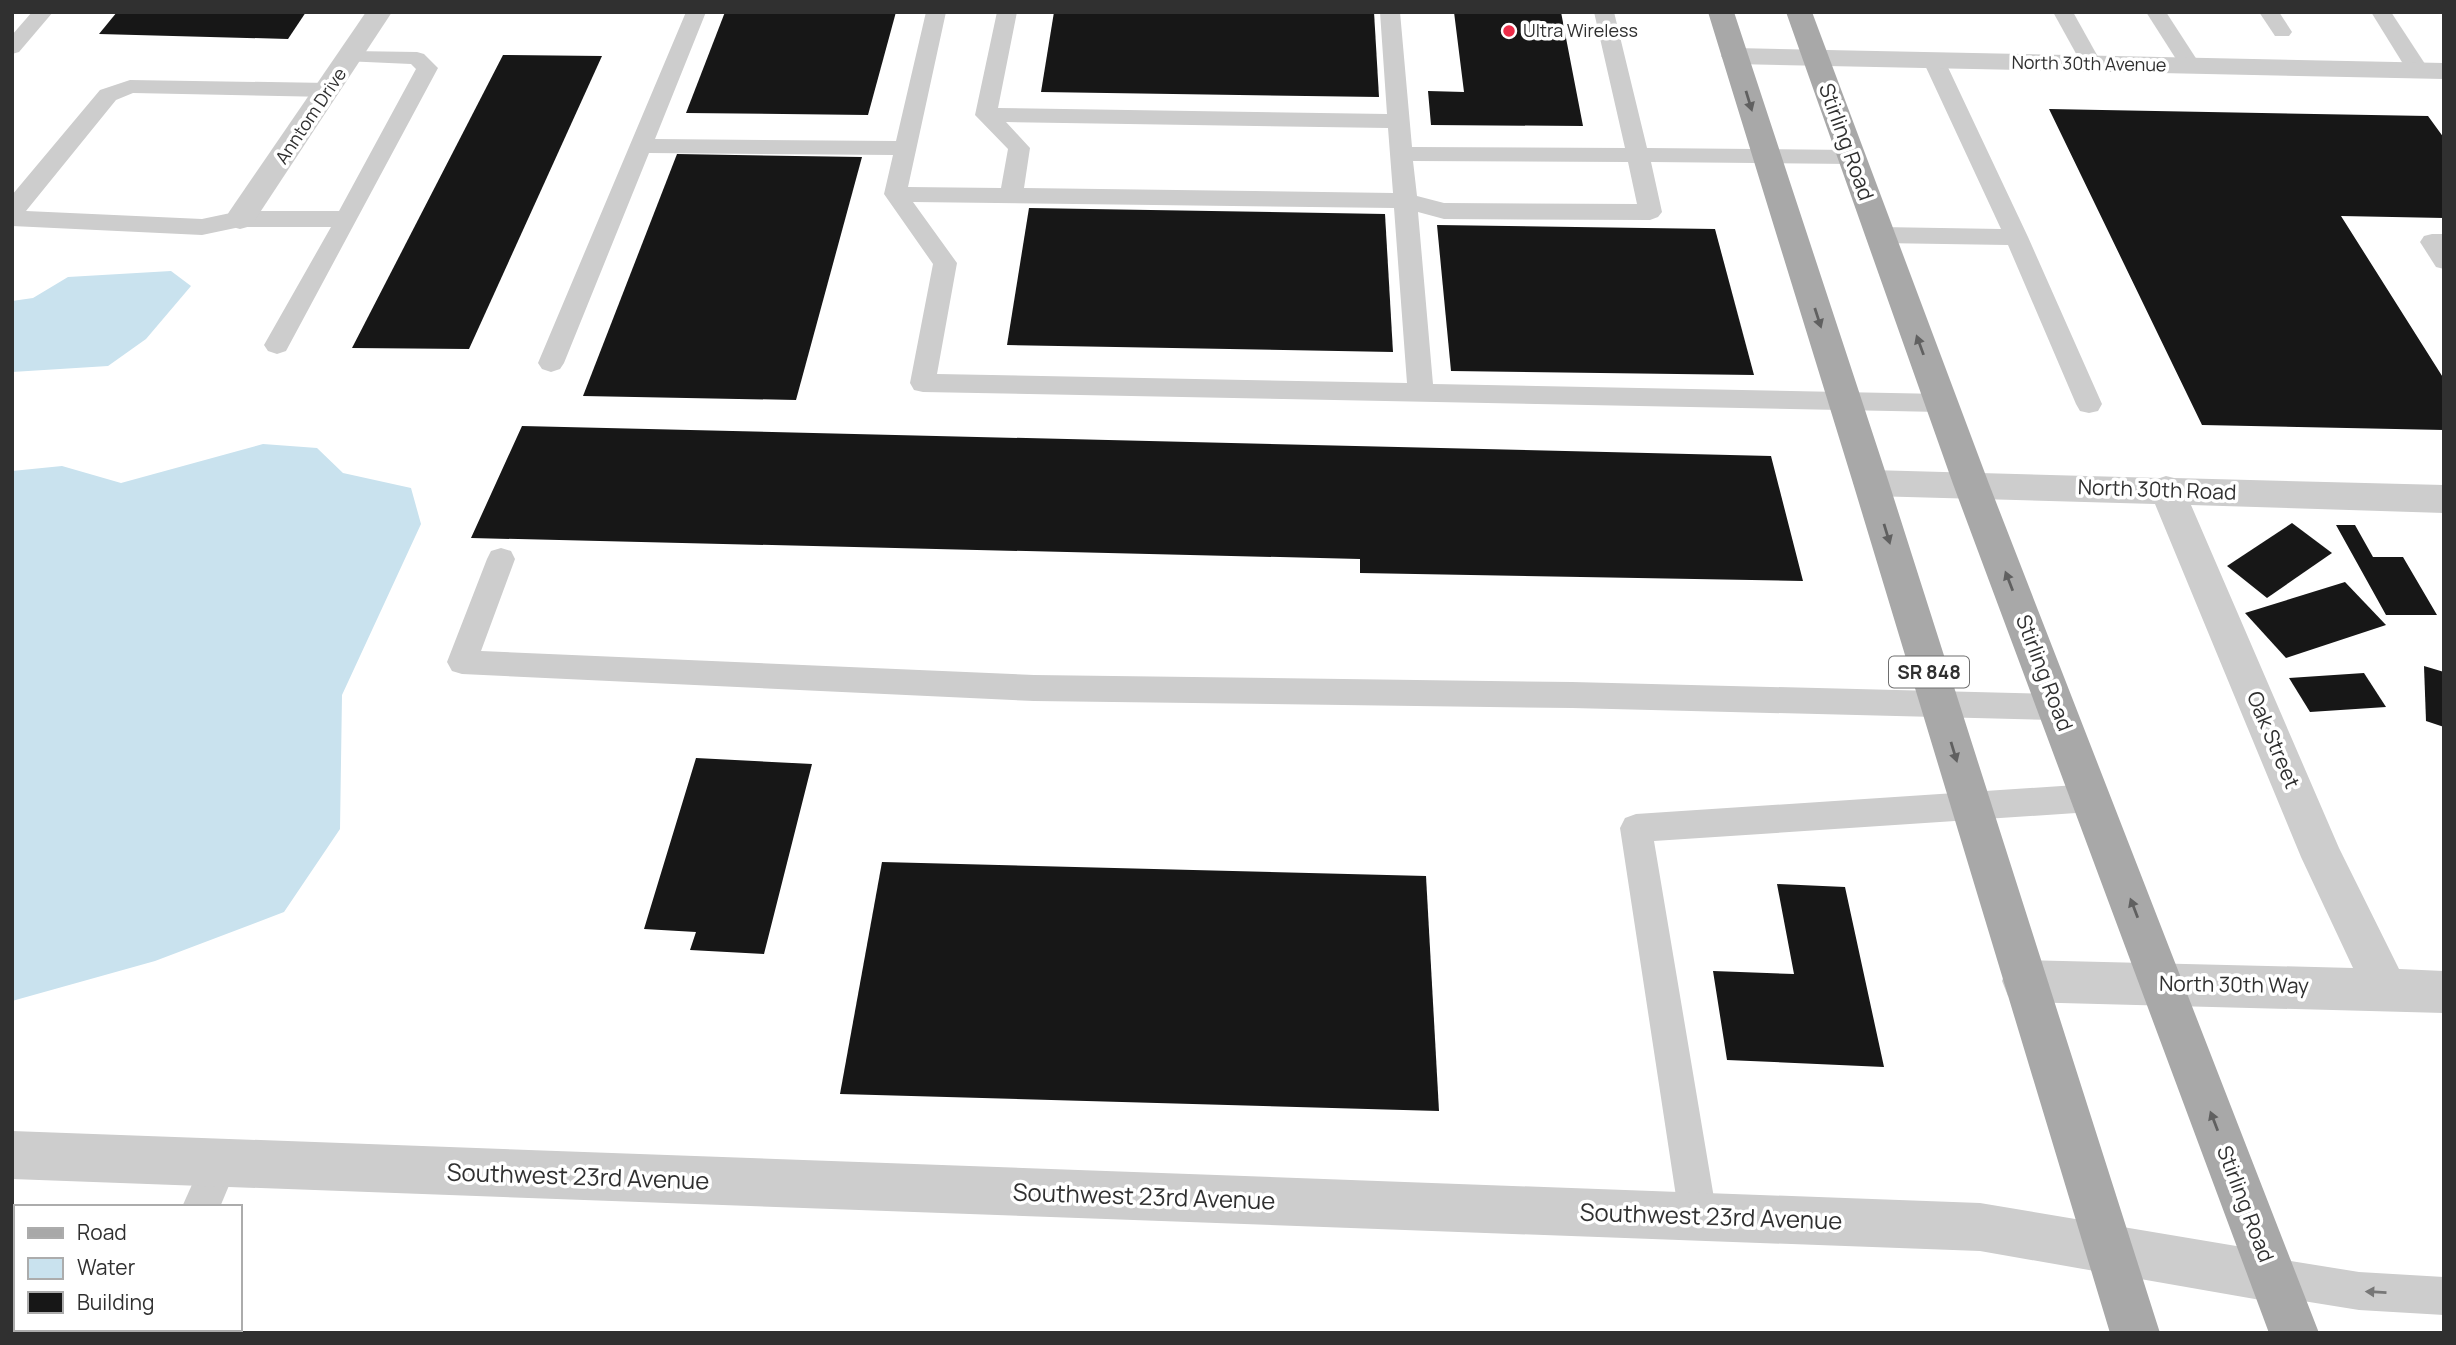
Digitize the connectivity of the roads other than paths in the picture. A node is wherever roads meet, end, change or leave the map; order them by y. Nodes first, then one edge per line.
1 (43, 12) edge
2 (379, 12) edge
3 (696, 12) edge
4 (936, 12) edge
5 (1007, 12) edge
6 (1391, 12) edge
7 (1604, 12) edge
8 (1721, 12) edge
9 (1799, 12) edge
10 (2063, 12) edge
11 (2156, 12) edge
12 (2269, 12) edge
13 (2381, 12) edge
14 (2282, 32) dead end
15 (12, 48) edge
16 (1735, 56) junction
17 (351, 57) junction
18 (1816, 60) junction
19 (1934, 61) junction
20 (2091, 64) junction
21 (2190, 66) junction
22 (2431, 70) edge
23 (329, 90) junction
24 (986, 115) junction
25 (1399, 121) junction
26 (641, 146) junction
27 (905, 148) junction
28 (1402, 154) junction
29 (1639, 155) junction
30 (1766, 156) junction
31 (1851, 157) junction
32 (895, 194) junction
33 (1011, 196) junction
34 (1406, 201) junction
35 (240, 219) junction
36 (347, 219) junction
37 (1880, 235) junction
38 (2016, 237) junction
39 (2444, 242) edge
40 (2444, 261) edge
41 (277, 345) dead end
42 (551, 363) dead end
43 (1421, 392) junction
44 (1844, 400) junction
45 (1941, 402) junction
46 (2089, 404) dead end
47 (1871, 483) junction
48 (1972, 484) junction
49 (2166, 489) junction
50 (2444, 499) edge
51 (501, 559) dead end
52 (1939, 703) junction
53 (2057, 706) junction
54 (2091, 798) junction
55 (1970, 806) junction
56 (2024, 981) junction
57 (2162, 983) junction
58 (2385, 988) junction
59 (2444, 992) edge
60 (12, 1155) edge
61 (220, 1164) junction
62 (202, 1205) edge
63 (1698, 1216) junction
64 (2108, 1248) junction
65 (2273, 1277) junction
66 (2444, 1296) edge
67 (2135, 1333) edge
68 (2294, 1333) edge

1 - 15 lane
2 - 17 street, Anntom Drive
3 - 26 lane
4 - 27 lane
5 - 24 lane
6 - 25 lane
7 - 29 lane
8 - 16 main road, SR 848
9 - 18 main road, Stirling Road
10 - 20 lane
11 - 21 lane
12 - 14 lane
13 - 22 lane
16 - 18 street, North 30th Avenue
16 -> 30 main road, SR 848
17 - 23 street, Anntom Drive
17 - 36 lane
18 - 19 street, North 30th Avenue
18 - 31 main road, Stirling Road
19 - 20 street, North 30th Avenue
19 - 38 lane
20 - 21 street, North 30th Avenue
21 - 22 street, North 30th Avenue
23 - 35 street, Anntom Drive
23 - 35 lane
24 - 25 lane
24 - 33 lane
25 - 28 lane
26 - 27 lane
26 - 42 lane
27 - 32 lane
28 - 29 lane
28 - 34 lane
29 - 30 lane
29 - 34 lane
30 - 31 lane
30 -> 44 main road, SR 848
31 - 37 main road, Stirling Road
32 - 33 lane
32 - 43 lane
33 - 34 lane
34 - 43 lane
35 - 36 lane
36 - 41 lane
37 - 38 lane
45 -> 37 main road, Stirling Road
38 - 46 lane
39 - 40 lane
43 - 44 lane
44 - 45 lane
44 - 47 main road, SR 848
45 - 48 main road, Stirling Road
47 - 48 street, North 30th Road
47 -> 52 main road, SR 848
48 - 49 street, North 30th Road
53 -> 48 main road, Stirling Road
49 - 50 street, North 30th Road
49 - 58 street, Oak Street
51 - 52 lane
52 - 53 lane
52 -> 55 main road, SR 848
53 - 54 main road, Stirling Road
54 - 55 lane
57 -> 54 main road, Stirling Road
55 - 56 main road, SR 848
55 - 63 lane
56 - 57 street, North 30th Way
56 - 64 main road, SR 848
57 - 58 street, North 30th Way
65 -> 57 main road, Stirling Road
58 - 59 street, North 30th Way
60 - 61 street, Southwest 23rd Avenue
61 - 62 lane
61 - 63 street, Southwest 23rd Avenue
63 - 64 street, Southwest 23rd Avenue
64 - 65 street, Southwest 23rd Avenue
64 - 67 main road, SR 848
66 -> 65 lane
65 - 68 main road, Stirling Road

